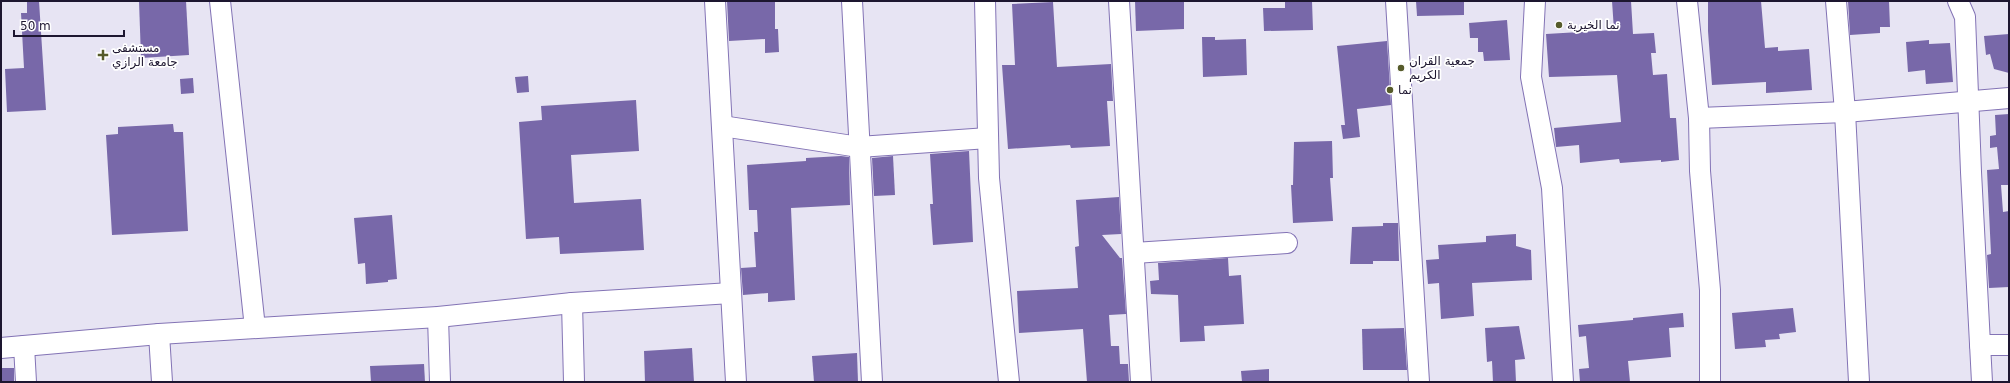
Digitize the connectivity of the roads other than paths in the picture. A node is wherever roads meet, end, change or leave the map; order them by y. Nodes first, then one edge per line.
1 (220, 1) edge
2 (715, 1) edge
3 (852, 1) edge
4 (984, 1) edge
5 (1119, 1) edge
6 (1396, 1) edge
7 (1535, 1) edge
8 (1687, 1) edge
9 (1836, 1) edge
10 (1958, 1) edge
11 (2009, 98) edge
12 (1968, 102) junction
13 (1845, 112) junction
14 (1699, 118) junction
15 (722, 126) junction
16 (988, 138) junction
17 (859, 147) junction
18 (1287, 242) dead end
19 (1134, 253) junction
20 (731, 293) junction
21 (572, 303) junction
22 (438, 317) junction
23 (255, 328) junction
24 (159, 334) junction
25 (1980, 345) junction
26 (2009, 345) edge
27 (24, 346) junction
28 (1, 348) edge
29 (26, 382) edge
30 (162, 382) edge
31 (440, 382) edge
32 (574, 382) edge
33 (736, 382) edge
34 (872, 382) edge
35 (1009, 382) edge
36 (1141, 382) edge
37 (1419, 382) edge
38 (1563, 382) edge
39 (1710, 382) edge
40 (1859, 382) edge
41 (1982, 382) edge

1 - 23 street
2 - 15 street
3 - 17 street
4 - 16 street
5 - 19 street
6 - 37 street
7 - 38 street
8 - 14 street
9 - 13 street
10 - 12 street
11 - 12 street
12 - 13 street
12 - 25 street
13 - 14 street
13 - 40 street
14 - 39 street
15 - 17 street
15 - 20 street
16 - 17 street
16 - 35 street
17 - 34 street
18 - 19 street
19 - 36 street
20 - 21 street
20 - 33 street
21 - 22 street
21 - 32 street
22 - 23 street
22 - 31 street
23 - 24 street
24 - 27 street
24 - 30 street
25 - 26 street
25 - 41 street
27 - 28 street
27 - 29 street

